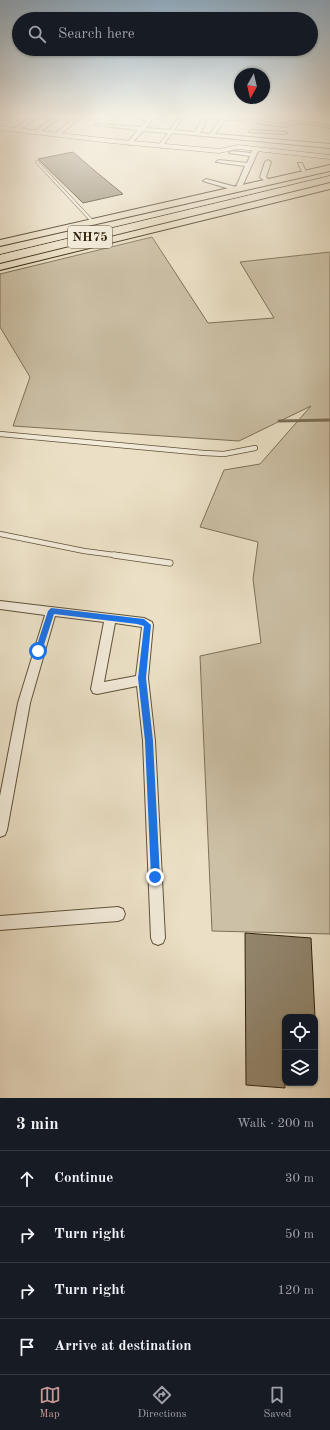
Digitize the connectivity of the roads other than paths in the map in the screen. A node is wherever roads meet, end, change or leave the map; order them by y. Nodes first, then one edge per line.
1 (42, 167) edge
2 (247, 167) edge
3 (267, 167) edge
4 (302, 167) edge
5 (330, 168) edge
6 (305, 174) junction
7 (330, 174) edge
8 (206, 181) dead end
9 (268, 182) junction
10 (330, 185) edge
11 (238, 189) junction
12 (177, 213) junction
13 (93, 222) junction
14 (0, 243) edge
15 (0, 251) edge
16 (0, 259) edge
17 (0, 267) edge
18 (0, 434) edge
19 (254, 448) dead end
20 (0, 534) edge
21 (170, 563) dead end
22 (0, 605) edge
23 (51, 611) junction
24 (110, 618) junction
25 (142, 680) junction
26 (0, 830) edge
27 (118, 914) dead end
28 (0, 923) edge
29 (158, 938) dead end

1 - 13 lane
2 - 11 street
3 - 9 street
4 - 6 street
5 - 6 main road
6 - 9 main road
7 - 12 highway, NH75
8 - 11 street
9 - 11 main road
10 - 12 highway, NH75
10 - 17 main road
11 - 13 main road
12 - 15 highway, NH75
12 - 16 highway, NH75
13 - 14 main road
18 - 19 lane
20 - 21 lane
22 - 23 street
23 - 24 street
23 - 26 street
24 - 25 street
24 - 25 street
25 - 29 street
27 - 28 street

